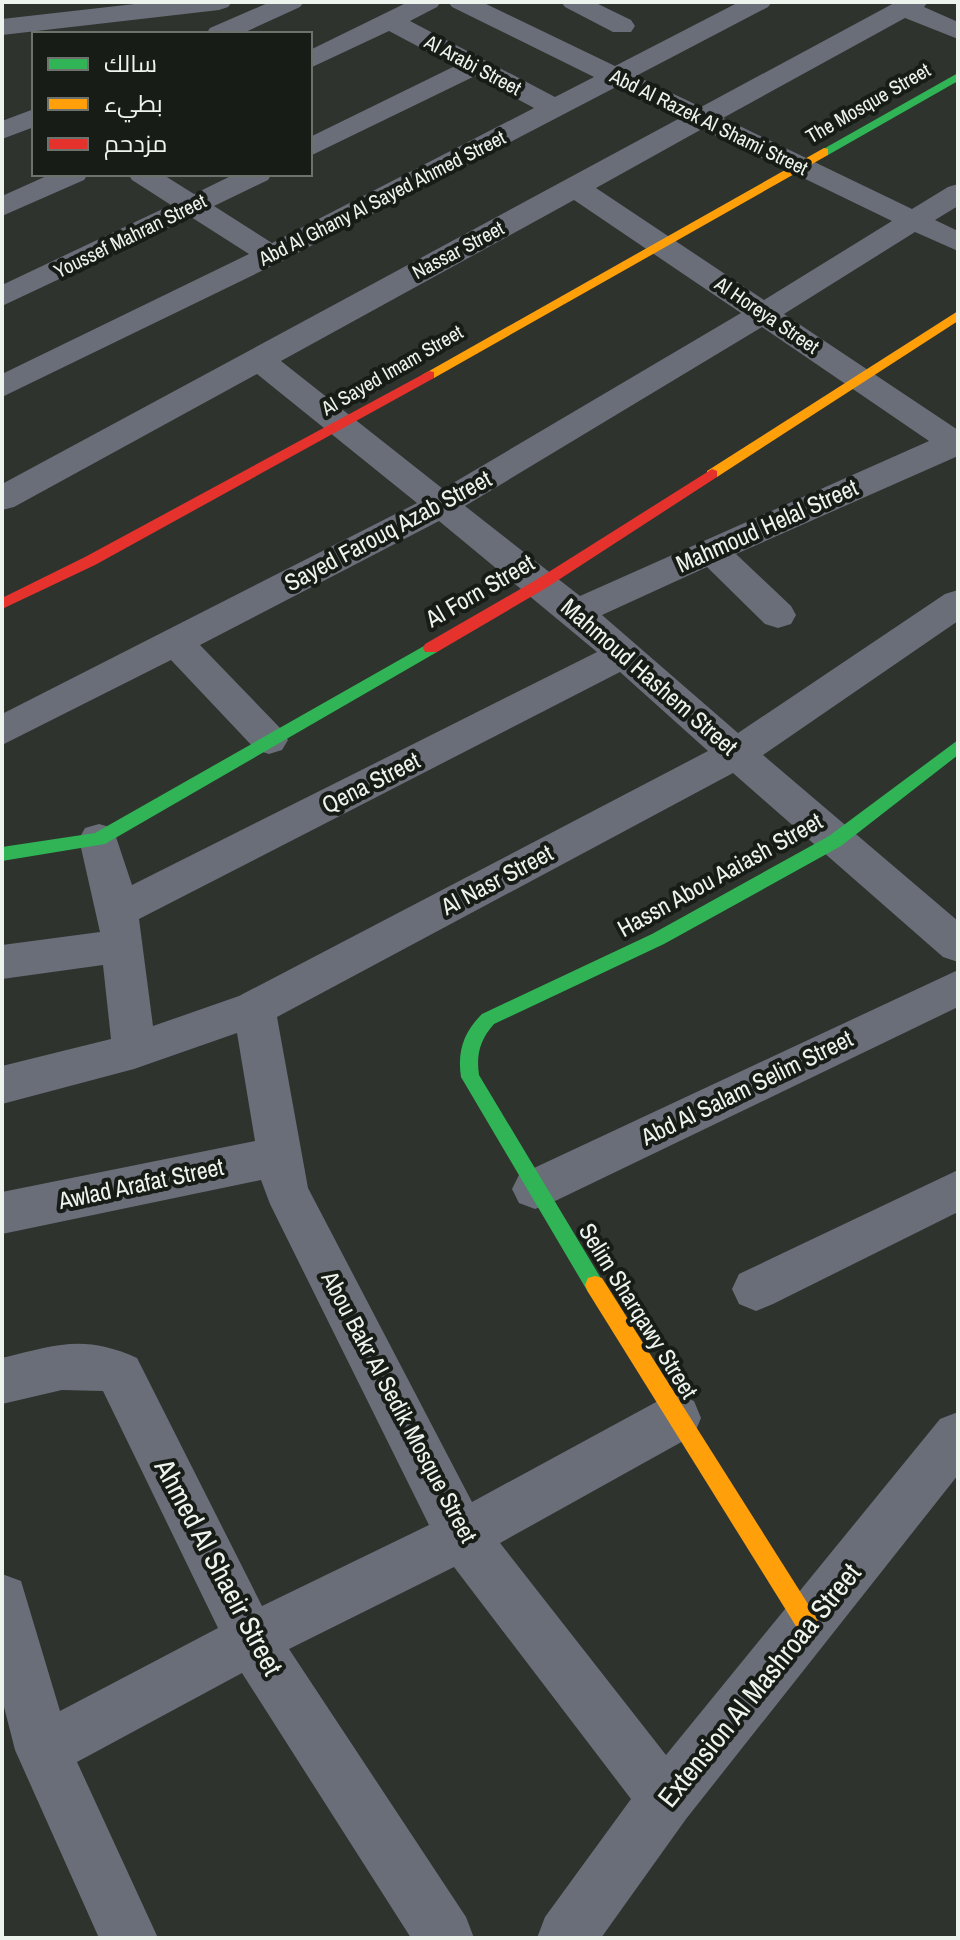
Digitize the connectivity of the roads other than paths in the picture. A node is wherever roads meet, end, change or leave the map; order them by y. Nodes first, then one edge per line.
1 (219, 2) edge
2 (291, 2) edge
3 (428, 2) edge
4 (461, 2) edge
5 (574, 2) edge
6 (759, 2) edge
7 (176, 4) edge
8 (910, 5) edge
9 (76, 10) edge
10 (390, 21) junction
11 (622, 26) dead end
12 (2, 27) edge
13 (958, 31) edge
14 (224, 32) edge
15 (312, 59) edge
16 (475, 66) junction
17 (958, 76) edge
18 (617, 77) junction
19 (556, 108) junction
20 (32, 118) edge
21 (699, 119) junction
22 (2, 131) edge
23 (312, 147) edge
24 (800, 167) junction
25 (70, 176) edge
26 (145, 176) edge
27 (254, 176) edge
28 (575, 187) junction
29 (958, 193) edge
30 (193, 206) junction
31 (2, 207) edge
32 (912, 220) junction
33 (958, 242) edge
34 (658, 243) junction
35 (271, 255) junction
36 (2, 297) edge
37 (764, 313) junction
38 (958, 315) edge
39 (257, 358) junction
40 (862, 379) junction
41 (2, 387) edge
42 (340, 425) junction
43 (957, 443) edge
44 (2, 499) edge
45 (441, 505) junction
46 (711, 551) junction
47 (541, 584) junction
48 (958, 603) edge
49 (2, 604) edge
50 (576, 612) junction
51 (778, 615) dead end
52 (177, 643) junction
53 (624, 654) junction
54 (2, 731) edge
55 (269, 740) junction
56 (736, 754) junction
57 (953, 756) edge
58 (99, 839) junction
59 (835, 841) junction
60 (2, 854) edge
61 (120, 929) junction
62 (958, 945) edge
63 (2, 962) edge
64 (958, 987) edge
65 (254, 1009) junction
66 (488, 1019) joint
67 (134, 1051) junction
68 (2, 1085) edge
69 (280, 1156) junction
70 (535, 1189) junction
71 (958, 1190) edge
72 (2, 1213) edge
73 (756, 1289) dead end
74 (2, 1381) edge
75 (676, 1418) junction
76 (958, 1436) edge
77 (462, 1536) junction
78 (2, 1600) edge
79 (807, 1623) junction
80 (251, 1639) junction
81 (43, 1750) junction
82 (666, 1799) junction
83 (129, 1938) edge
84 (445, 1938) edge
85 (566, 1938) edge

1 - 7 street
2 - 14 street
3 - 10 street
4 - 18 street, Abd Al Razek Al Shami Street
5 - 11 street
6 - 18 street, Abd Al Ghany Al Sayed Ahmed Street
7 - 9 street
8 - 13 street
8 - 21 street, Nassar Street
9 - 12 street
10 - 15 street
10 - 16 street, Al Arabi Street
16 - 19 street, Al Arabi Street
16 - 23 street
17 - 24 street, The Mosque Street
18 - 19 street, Abd Al Ghany Al Sayed Ahmed Street
18 - 21 street, Abd Al Razek Al Shami Street
19 - 35 street, Abd Al Ghany Al Sayed Ahmed Street
20 - 22 street
21 - 24 street, Abd Al Razek Al Shami Street
21 - 28 street, Nassar Street
24 - 32 street, Abd Al Razek Al Shami Street
24 - 34 street, Al Sayed Imam Street
25 - 31 street
26 - 30 street
27 - 30 street, Youssef Mahran Street
28 - 34 street, Al Horeya Street
28 - 39 street, Nassar Street
29 - 32 street, Sayed Farouq Azab Street
30 - 35 street
30 - 36 street, Youssef Mahran Street
32 - 33 street, Abd Al Razek Al Shami Street
32 - 37 street, Sayed Farouq Azab Street
34 - 37 street, Al Horeya Street
34 - 42 street, Al Sayed Imam Street
35 - 41 street, Abd Al Ghany Al Sayed Ahmed Street
37 - 40 street, Al Horeya Street
37 - 45 street, Sayed Farouq Azab Street
38 - 40 street, Al Forn Street
39 - 42 street, Mahmoud Hashem Street
39 - 44 street, Nassar Street
40 - 43 street, Al Horeya Street
40 - 47 street, Al Forn Street
42 - 45 street, Mahmoud Hashem Street
42 - 49 street, Al Sayed Imam Street
43 - 46 street, Mahmoud Helal Street
45 - 47 street, Mahmoud Hashem Street
45 - 52 street, Sayed Farouq Azab Street
46 - 50 street, Mahmoud Helal Street
46 - 51 street
47 - 50 street, Mahmoud Hashem Street
47 - 55 street, Al Forn Street
48 - 56 street, Al Nasr Street
50 - 53 street, Mahmoud Hashem Street
52 - 54 street, Sayed Farouq Azab Street
52 - 55 street
53 - 56 street, Mahmoud Hashem Street
53 - 61 street, Qena Street
55 - 58 street, Al Forn Street
56 - 59 street, Mahmoud Hashem Street
56 - 65 street, Al Nasr Street
57 - 59 street, Hassn Abou Aaiash Street
58 - 60 street, Al Forn Street
58 - 61 street
59 - 62 street, Mahmoud Hashem Street
59 - 66 street, Hassn Abou Aaiash Street
61 - 63 street, Qena Street
61 - 67 street
64 - 70 street, Abd Al Salam Selim Street
65 - 67 street, Al Nasr Street
65 - 69 street, Abou Bakr Al Sedik Mosque Street
66 - 70 street, Selim Sharqawy Street
67 - 68 street, Al Nasr Street
69 - 72 street, Awlad Arafat Street
69 - 77 street, Abou Bakr Al Sedik Mosque Street
70 - 75 street, Selim Sharqawy Street
71 - 73 street
74 - 80 street, Ahmed Al Shaeir Street
75 - 77 street
75 - 79 street, Selim Sharqawy Street
76 - 79 street, Extension Al Mashroaa Street
77 - 80 street
77 - 82 street, Abou Bakr Al Sedik Mosque Street
78 - 81 street
79 - 82 street, Extension Al Mashroaa Street
80 - 81 street
80 - 84 street, Ahmed Al Shaeir Street
81 - 83 street
82 - 85 street, Extension Al Mashroaa Street

